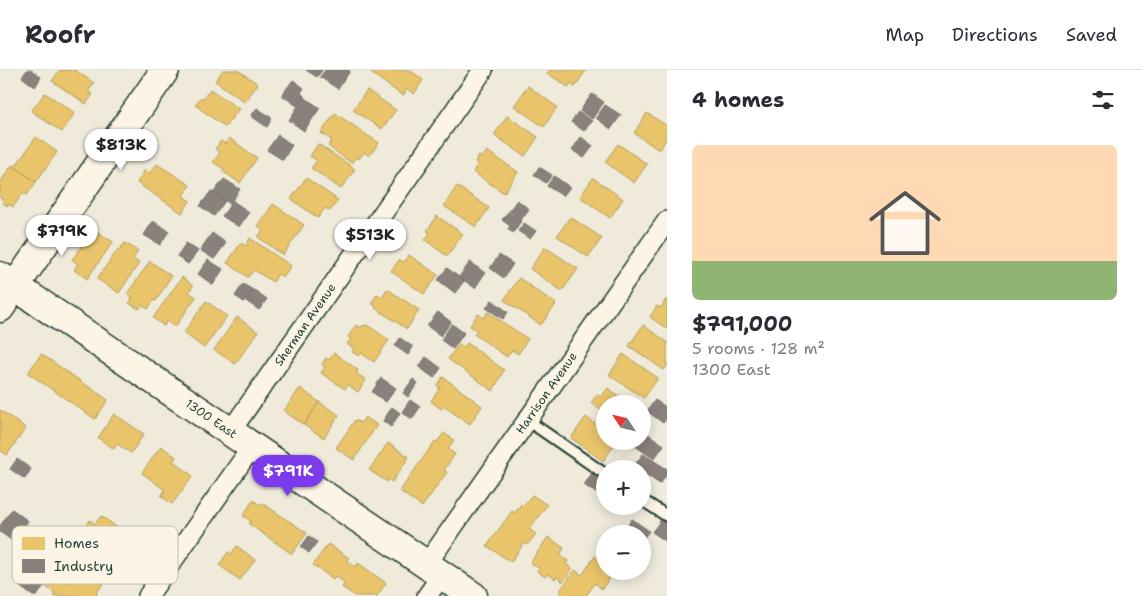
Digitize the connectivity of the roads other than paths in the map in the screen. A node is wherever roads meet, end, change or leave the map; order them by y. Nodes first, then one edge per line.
1 (165, 70) edge
2 (483, 70) edge
3 (667, 220) edge
4 (5, 290) edge
5 (527, 420) junction
6 (230, 432) junction
7 (252, 447) junction
8 (596, 468) edge
9 (651, 506) edge
10 (667, 516) edge
11 (178, 553) edge
12 (432, 578) edge
13 (156, 584) edge
14 (148, 596) edge
15 (473, 596) edge

1 - 4 main road
2 - 6 street, Sherman Avenue
3 - 5 street, Harrison Avenue
4 - 6 main road, 1300 East
5 - 8 lane
5 - 12 street, Harrison Avenue
6 - 7 main road, 1300 East
7 - 11 street
7 - 12 main road, 1300 East
9 - 10 lane
12 - 15 main road, 1300 East
13 - 14 street

